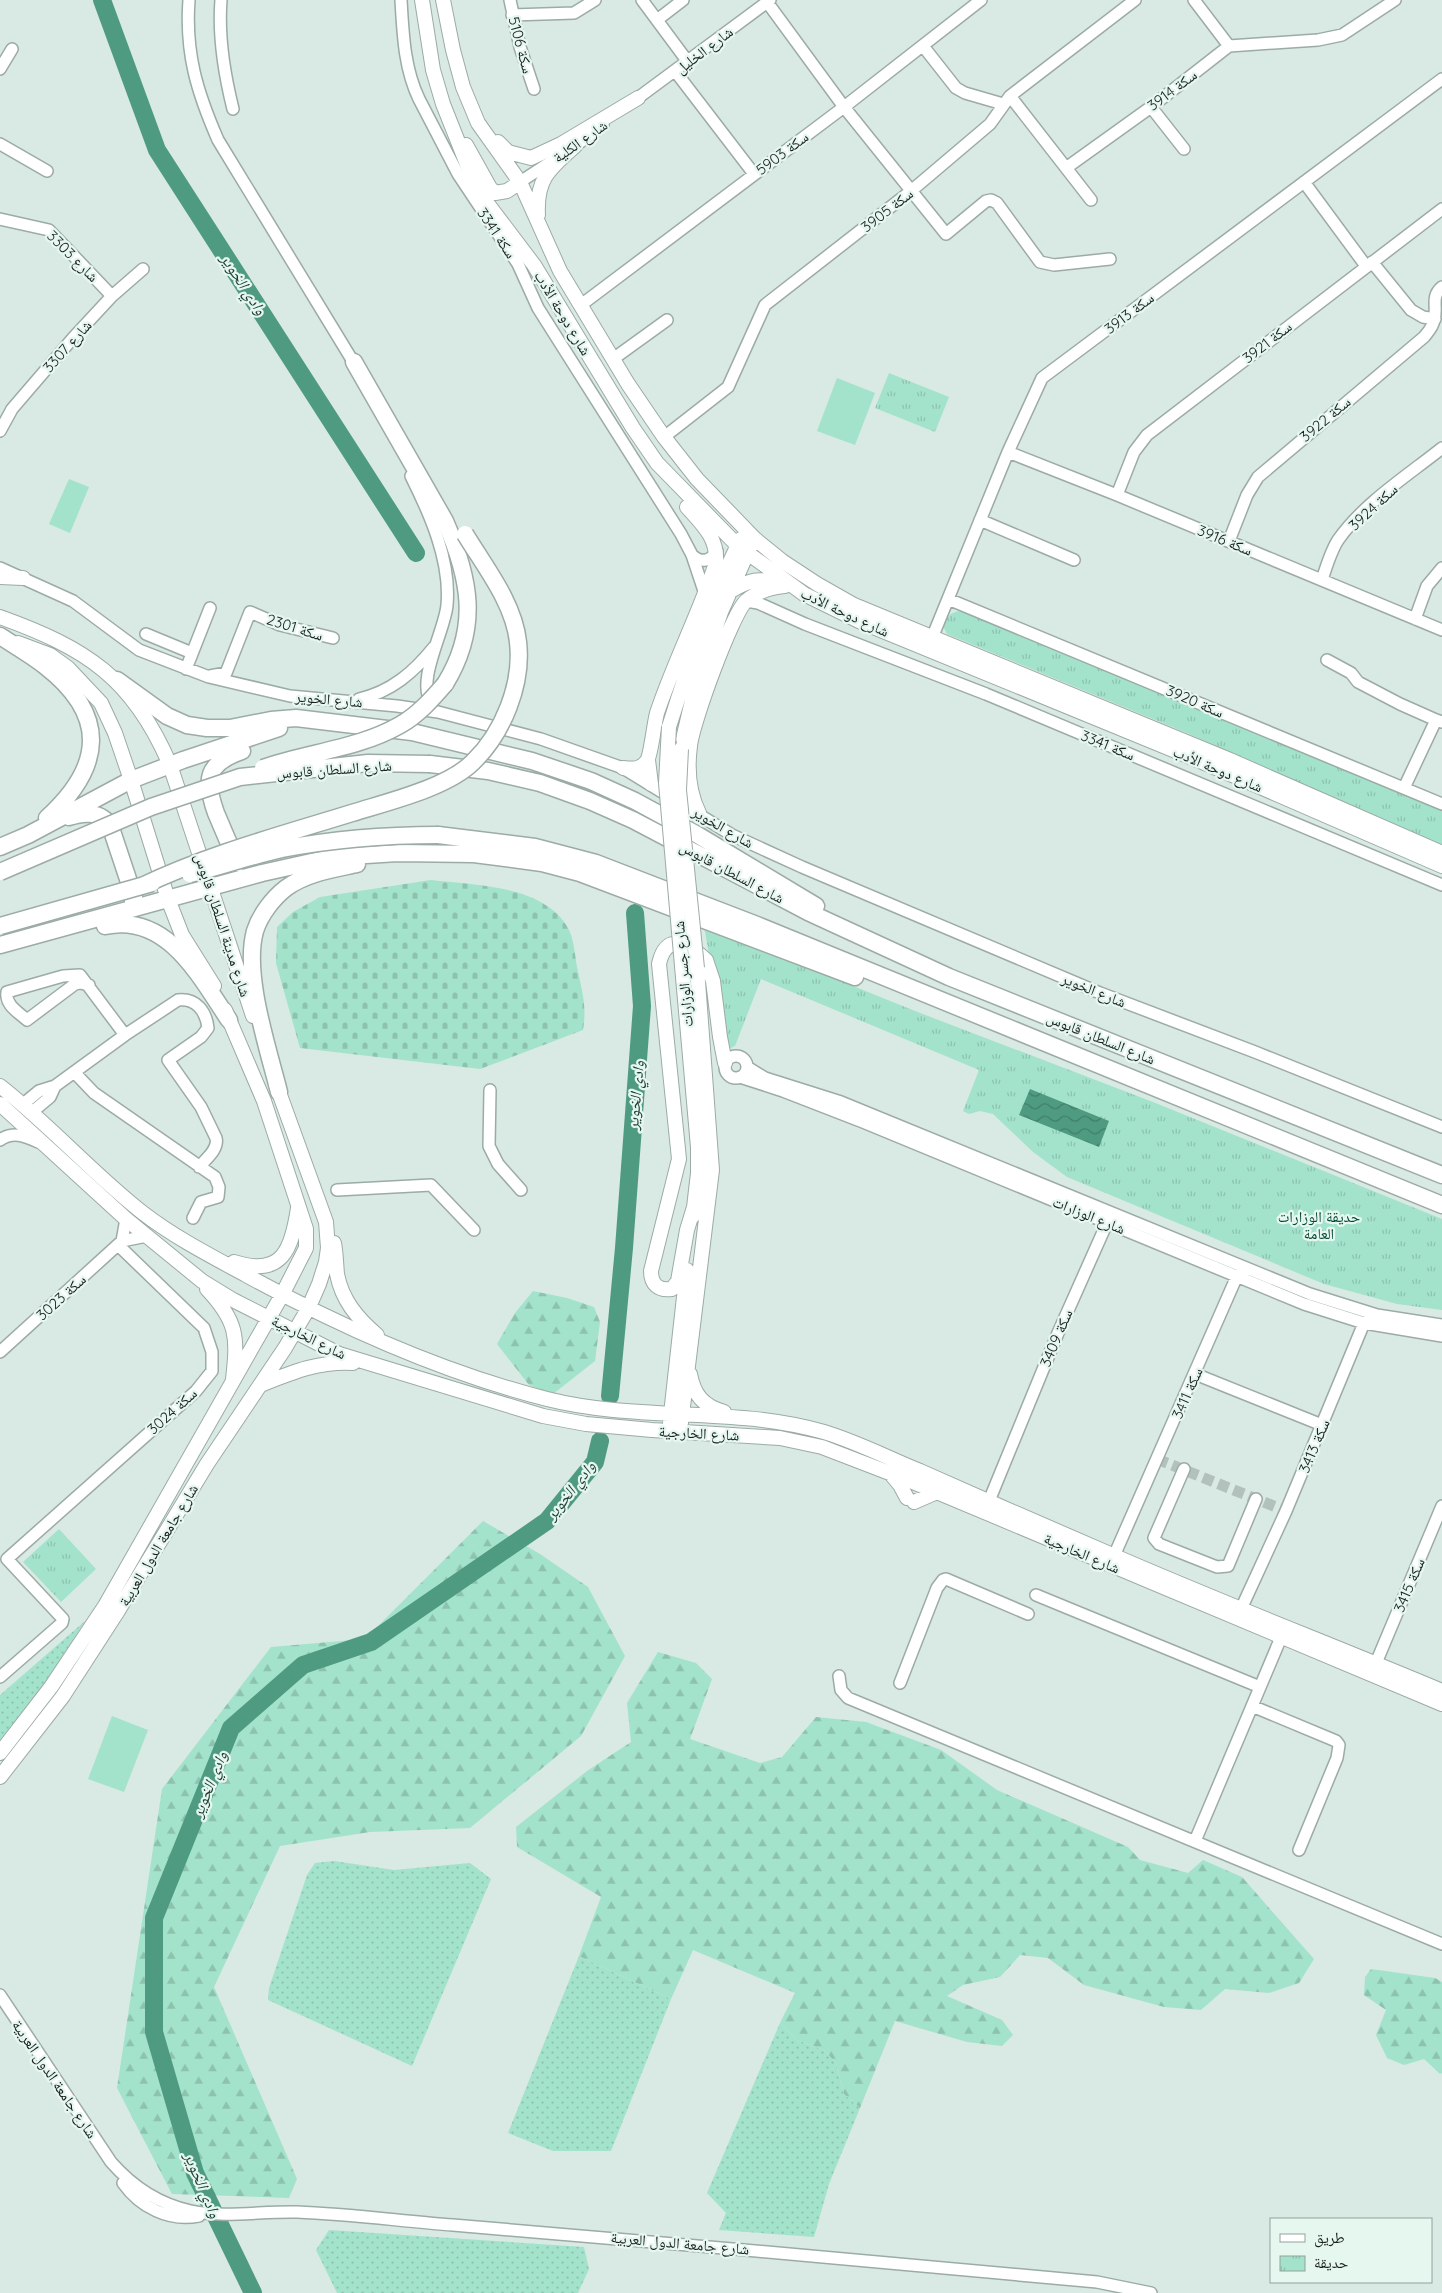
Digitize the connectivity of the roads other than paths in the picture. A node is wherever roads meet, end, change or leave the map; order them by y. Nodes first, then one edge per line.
1 (189, 0) edge
2 (220, 0) edge
3 (401, 0) edge
4 (422, 0) edge
5 (443, 0) edge
6 (510, 0) edge
7 (595, 0) edge
8 (642, 0) edge
9 (683, 0) edge
10 (981, 0) edge
11 (1135, 0) edge
12 (1394, 0) edge
13 (768, 1) edge
14 (1200, 2) edge
15 (512, 15) junction
16 (657, 20) junction
17 (923, 46) junction
18 (1230, 46) junction
19 (12, 49) dead end
20 (688, 62) junction
21 (0, 69) edge
22 (675, 72) junction
23 (1442, 79) edge
24 (534, 89) dead end
25 (638, 98) junction
26 (1006, 100) junction
27 (1151, 106) junction
28 (844, 107) junction
29 (233, 108) dead end
30 (478, 122) junction
31 (453, 125) junction
32 (0, 144) edge
33 (575, 146) junction
34 (1184, 149) dead end
35 (479, 166) junction
36 (1066, 168) junction
37 (47, 171) dead end
38 (754, 174) junction
39 (520, 182) junction
40 (1304, 182) junction
41 (912, 191) junction
42 (1092, 200) dead end
43 (1442, 209) edge
44 (0, 219) edge
45 (539, 226) junction
46 (1110, 259) dead end
47 (1369, 264) junction
48 (142, 269) dead end
49 (1442, 287) edge
50 (112, 296) junction
51 (556, 300) junction
52 (581, 305) junction
53 (538, 308) junction
54 (667, 320) dead end
55 (1438, 324) edge
56 (613, 359) junction
57 (354, 362) junction
58 (0, 431) edge
59 (664, 437) junction
60 (1442, 448) edge
61 (1008, 452) junction
62 (657, 463) junction
63 (1117, 495) junction
64 (980, 520) junction
65 (751, 534) junction
66 (1229, 541) junction
67 (717, 550) junction
68 (742, 550) junction
69 (692, 555) junction
70 (1074, 560) dead end
71 (0, 568) edge
72 (1442, 568) edge
73 (0, 577) edge
74 (24, 578) junction
75 (1322, 580) junction
76 (778, 587) junction
77 (729, 592) junction
78 (705, 594) junction
79 (804, 594) junction
80 (948, 599) junction
81 (746, 601) junction
82 (210, 608) dead end
83 (772, 609) junction
84 (0, 611) edge
85 (0, 617) edge
86 (1415, 619) junction
87 (1442, 630) edge
88 (43, 632) junction
89 (146, 634) dead end
90 (0, 636) edge
91 (333, 638) dead end
92 (932, 638) junction
93 (435, 646) junction
94 (192, 653) junction
95 (1327, 660) dead end
96 (186, 668) junction
97 (209, 676) junction
98 (117, 680) junction
99 (350, 701) junction
100 (438, 712) junction
101 (321, 721) junction
102 (1439, 721) edge
103 (269, 730) junction
104 (651, 737) junction
105 (685, 748) junction
106 (648, 760) junction
107 (170, 765) junction
108 (623, 768) junction
109 (240, 777) junction
110 (131, 780) junction
111 (651, 784) junction
112 (1404, 788) junction
113 (1442, 804) edge
114 (699, 813) junction
115 (48, 823) junction
116 (28, 835) junction
117 (0, 847) edge
118 (1442, 853) edge
119 (415, 854) junction
120 (1442, 866) edge
121 (0, 872) edge
122 (262, 873) junction
123 (1442, 885) edge
124 (142, 886) junction
125 (211, 888) junction
126 (168, 900) junction
127 (124, 912) junction
128 (0, 926) edge
129 (847, 930) junction
130 (44, 935) junction
131 (0, 945) edge
132 (89, 985) junction
133 (931, 997) junction
134 (229, 1020) junction
135 (125, 1035) junction
136 (725, 1063) junction
137 (747, 1067) junction
138 (74, 1072) junction
139 (740, 1077) junction
140 (0, 1086) edge
141 (490, 1090) dead end
142 (279, 1092) junction
143 (0, 1104) edge
144 (26, 1109) junction
145 (1442, 1127) edge
146 (0, 1140) edge
147 (48, 1148) junction
148 (200, 1167) junction
149 (1442, 1175) edge
150 (338, 1190) dead end
151 (521, 1190) dead end
152 (1442, 1205) edge
153 (298, 1207) junction
154 (694, 1207) junction
155 (193, 1218) dead end
156 (126, 1219) junction
157 (326, 1222) junction
158 (1107, 1223) junction
159 (474, 1230) dead end
160 (1152, 1230) junction
161 (147, 1236) junction
162 (120, 1243) junction
163 (200, 1250) junction
164 (1237, 1276) junction
165 (202, 1281) junction
166 (1285, 1285) junction
167 (282, 1295) junction
168 (308, 1308) junction
169 (270, 1318) junction
170 (1407, 1321) junction
171 (1364, 1323) junction
172 (1442, 1325) edge
173 (295, 1331) junction
174 (1442, 1336) edge
175 (390, 1347) junction
176 (0, 1352) edge
177 (682, 1362) junction
178 (366, 1364) junction
179 (450, 1369) junction
180 (1195, 1374) junction
181 (232, 1384) junction
182 (262, 1384) junction
183 (444, 1387) junction
184 (638, 1412) junction
185 (676, 1414) junction
186 (759, 1418) junction
187 (1322, 1425) junction
188 (675, 1432) junction
189 (1184, 1469) dead end
190 (890, 1472) junction
191 (920, 1478) junction
192 (937, 1492) junction
193 (1256, 1499) dead end
194 (958, 1500) junction
195 (989, 1501) junction
196 (1442, 1506) edge
197 (1012, 1523) junction
198 (1074, 1550) junction
199 (1114, 1556) junction
200 (1146, 1581) junction
201 (1036, 1595) dead end
202 (1201, 1603) junction
203 (1241, 1609) junction
204 (1028, 1614) dead end
205 (1279, 1631) junction
206 (1323, 1654) junction
207 (1376, 1663) junction
208 (839, 1676) dead end
209 (0, 1678) edge
210 (900, 1683) dead end
211 (1260, 1687) junction
212 (1412, 1691) junction
213 (1442, 1691) edge
214 (1428, 1698) junction
215 (1442, 1698) edge
216 (1442, 1704) edge
217 (1252, 1706) junction
218 (0, 1753) edge
219 (0, 1777) edge
220 (1195, 1841) junction
221 (1299, 1850) dead end
222 (1442, 1944) edge
223 (0, 1995) edge
224 (111, 2162) junction
225 (170, 2204) junction
226 (156, 2212) junction
227 (208, 2213) junction
228 (1151, 2293) edge

1 - 57 street
2 - 29 street
3 - 53 street, سكة 3341
4 - 31 main road, شارع دوحة الأدب
5 - 30 main road, شارع دوحة الأدب
6 - 15 street, سكة 5106
7 - 15 street
8 - 16 street
9 - 16 street
10 - 17 street, سكة 5903
11 - 26 street, سكة 3905
12 - 18 street
13 - 20 street, شارع الخليل
13 - 28 street
14 - 18 street
15 - 24 street, سكة 5106
16 - 20 street
17 - 26 street
17 - 28 street, سكة 5903
18 - 27 street, سكة 3914
19 - 21 street
20 - 22 street, شارع الخليل
22 - 25 street, شارع الخليل
22 - 38 street
23 - 40 street, سكة 3913
25 - 30 main road
25 - 33 street, شارع الكلية
26 - 36 street
26 - 41 street, سكة 3905
27 - 34 street
27 - 36 street, سكة 3914
28 - 38 street, سكة 5903
28 - 41 street
30 - 35 main road
30 - 39 main road, شارع دوحة الأدب
31 - 35 main road
31 - 51 main road, شارع دوحة الأدب
32 - 37 street
33 - 39 street, شارع الكلية
33 - 45 main road
35 - 39 main road
36 - 42 street
38 - 52 street, سكة 5903
39 - 45 main road, شارع دوحة الأدب
40 - 47 street
40 - 61 street, سكة 3913
41 - 46 street
41 - 59 street, سكة 3905
43 - 47 street, سكة 3921
44 - 50 street, 3303 شارع
45 - 52 main road, شارع دوحة الأدب
47 - 55 street
47 - 63 street, سكة 3921
48 - 50 street, 3307 شارع
49 - 55 street
50 - 58 street, 3307 شارع
51 - 53 street
51 - 62 main road, شارع دوحة الأدب
52 - 56 main road, شارع دوحة الأدب
53 - 69 street, سكة 3341
54 - 56 street
55 - 66 street, سكة 3922
56 - 59 main road, شارع دوحة الأدب
57 - 93 street
57 - 109 highway, bridge
57 - 124 highway, bridge
59 - 65 main road, شارع دوحة الأدب
60 - 75 street, سكة 3924
61 - 63 street, سكة 3916
61 - 64 street, سكة 3913
62 - 67 main road
62 - 68 main road, شارع دوحة الأدب
63 - 66 street, سكة 3916
64 - 70 street
64 - 80 street, سكة 3913
65 - 68 main road, شارع جسر الوزارات
65 - 92 main road, شارع دوحة الأدب
66 - 75 street, سكة 3916
67 - 69 street
67 - 78 main road
68 - 77 main road, شارع جسر الوزارات
68 - 79 main road, شارع دوحة الأدب
68 - 154 main road, شارع جسر الوزارات, bridge
69 - 78 street, سكة 3341
71 - 74 street, شارع الخوير
72 - 86 street
73 - 74 main road
74 - 96 street, شارع الخوير
75 - 86 street, سكة 3916
76 - 77 main road
76 - 79 main road
76 - 81 main road
76 - 83 street
77 - 105 main road, شارع جسر الوزارات
78 - 104 main road
79 - 120 main road, شارع دوحة الأدب
80 - 92 street, سكة 3913
80 - 112 street, سكة 3920
81 - 83 street, سكة 3341
81 - 105 main road
82 - 94 street
83 - 123 street, سكة 3341
84 - 88 main road
85 - 88 main road, شارع مدينة السلطان قابوس
86 - 87 street, سكة 3916
88 - 98 main road, شارع مدينة السلطان قابوس
89 - 94 street
90 - 110 main road, شارع مدينة السلطان قابوس
90 - 116 highway
91 - 97 street, سكة 2301
92 - 118 main road, شارع دوحة الأدب
93 - 99 street
93 - 100 street
94 - 96 street
95 - 102 street
96 - 97 street, شارع الخوير
97 - 99 street, شارع الخوير
98 - 101 highway
98 - 107 main road, شارع مدينة السلطان قابوس
99 - 100 street, شارع الخوير
100 - 108 street, شارع الخوير
101 - 103 highway
101 - 129 highway
102 - 112 street
103 - 107 highway
103 - 122 highway
104 - 105 main road
104 - 106 main road
105 - 114 main road
105 - 177 main road, شارع جسر الوزارات, bridge
106 - 108 main road
106 - 111 main road
107 - 110 highway
107 - 125 main road, شارع مدينة السلطان قابوس
108 - 111 street, شارع الخوير
109 - 121 highway, شارع السلطان قابوس, bridge
109 - 129 highway, شارع السلطان قابوس, bridge
110 - 115 highway
110 - 126 main road, شارع مدينة السلطان قابوس
111 - 114 street, شارع الخوير
112 - 113 street, سكة 3920
114 - 145 street, شارع الخوير
115 - 116 highway
115 - 127 highway
116 - 117 highway
119 - 122 highway
119 - 133 highway
119 - 142 highway
122 - 125 highway
124 - 128 highway, شارع السلطان قابوس, bridge
124 - 133 highway, شارع السلطان قابوس, bridge
125 - 126 highway
125 - 142 main road, شارع مدينة السلطان قابوس
126 - 127 highway
126 - 134 main road, شارع مدينة السلطان قابوس
127 - 130 highway
129 - 149 highway, شارع السلطان قابوس
130 - 131 highway
130 - 134 highway
132 - 132 street
132 - 135 street
133 - 152 highway, شارع السلطان قابوس
134 - 153 main road, شارع مدينة السلطان قابوس
135 - 138 street
135 - 148 street
136 - 137 street
136 - 139 street
136 - 154 main road
137 - 139 street
137 - 160 street, شارع الوزارات
138 - 144 street
138 - 148 street
139 - 158 street, شارع الوزارات
140 - 144 main road, شارع الخارجية
141 - 151 street
142 - 157 main road, شارع مدينة السلطان قابوس
143 - 147 main road, شارع الخارجية
144 - 163 main road, شارع الخارجية
146 - 147 street
147 - 156 main road, شارع الخارجية
148 - 155 street
150 - 159 street
153 - 163 main road
153 - 167 main road, شارع مدينة السلطان قابوس
154 - 177 main road, شارع جسر الوزارات
156 - 161 main road, شارع الخارجية
156 - 162 street
157 - 168 main road, شارع مدينة السلطان قابوس
157 - 175 main road
158 - 160 street
158 - 164 street, شارع الوزارات
158 - 195 street, سكة 3409
160 - 166 street, شارع الوزارات
161 - 162 street
161 - 165 main road, شارع الخارجية
162 - 176 street, سكة 3023
162 - 209 street, سكة 3024
163 - 167 main road, شارع الخارجية
164 - 166 street
164 - 171 street, شارع الوزارات
164 - 180 street, سكة 3411
165 - 169 main road, شارع الخارجية
165 - 181 main road
166 - 170 street, شارع الوزارات
167 - 168 main road, شارع الخارجية
167 - 169 main road, شارع جامعة الدول العربية
168 - 173 main road, شارع جامعة الدول العربية
168 - 175 main road, شارع الخارجية
169 - 173 main road, شارع الخارجية
169 - 181 main road, شارع جامعة الدول العربية
170 - 171 street
170 - 172 street, شارع الوزارات
171 - 174 street, شارع الوزارات
171 - 187 street, سكة 3413
173 - 178 main road, شارع الخارجية
173 - 182 main road, شارع جامعة الدول العربية
175 - 179 main road, شارع الخارجية
177 - 184 main road
177 - 185 main road, شارع جسر الوزارات
177 - 186 main road
178 - 182 main road
178 - 183 main road, شارع الخارجية
179 - 183 main road
179 - 184 main road, شارع الخارجية
180 - 187 street
180 - 199 street, سكة 3411
181 - 218 main road, شارع جامعة الدول العربية
182 - 219 main road, شارع جامعة الدول العربية
183 - 188 main road, شارع الخارجية
184 - 185 main road, شارع الخارجية
185 - 186 main road, شارع الخارجية
185 - 188 main road, شارع جسر الوزارات
186 - 191 main road, شارع الخارجية
187 - 203 street, سكة 3413
188 - 190 main road, شارع الخارجية
189 - 193 street
190 - 191 main road, شارع الخارجية
190 - 192 main road
191 - 192 main road, شارع الخارجية
191 - 195 main road, شارع الخارجية
192 - 194 main road, شارع الخارجية
194 - 195 main road
194 - 197 main road, شارع الخارجية
195 - 197 main road
195 - 199 main road, شارع الخارجية
196 - 207 street, سكة 3415
197 - 198 main road, شارع الخارجية
198 - 199 main road
198 - 200 main road, شارع الخارجية
199 - 200 main road
199 - 203 main road, شارع الخارجية
200 - 202 main road, شارع الخارجية
201 - 211 street
202 - 203 main road
202 - 205 main road, شارع الخارجية
203 - 205 main road
204 - 210 street
205 - 206 main road, شارع الخارجية
205 - 207 main road, شارع الخارجية
205 - 211 street
206 - 207 main road
206 - 212 main road, شارع الخارجية
207 - 212 main road
207 - 213 main road, شارع الخارجية
208 - 220 street
211 - 217 street
212 - 214 main road, شارع الخارجية
214 - 215 main road
214 - 216 main road, شارع الخارجية
217 - 220 street
217 - 221 street
220 - 222 street
223 - 224 street, شارع جامعة الدول العربية
224 - 225 street, شارع جامعة الدول العربية
224 - 226 street, شارع جامعة الدول العربية
225 - 226 street
225 - 227 street, شارع جامعة الدول العربية
226 - 227 street, شارع جامعة الدول العربية
227 - 228 street, شارع جامعة الدول العربية

